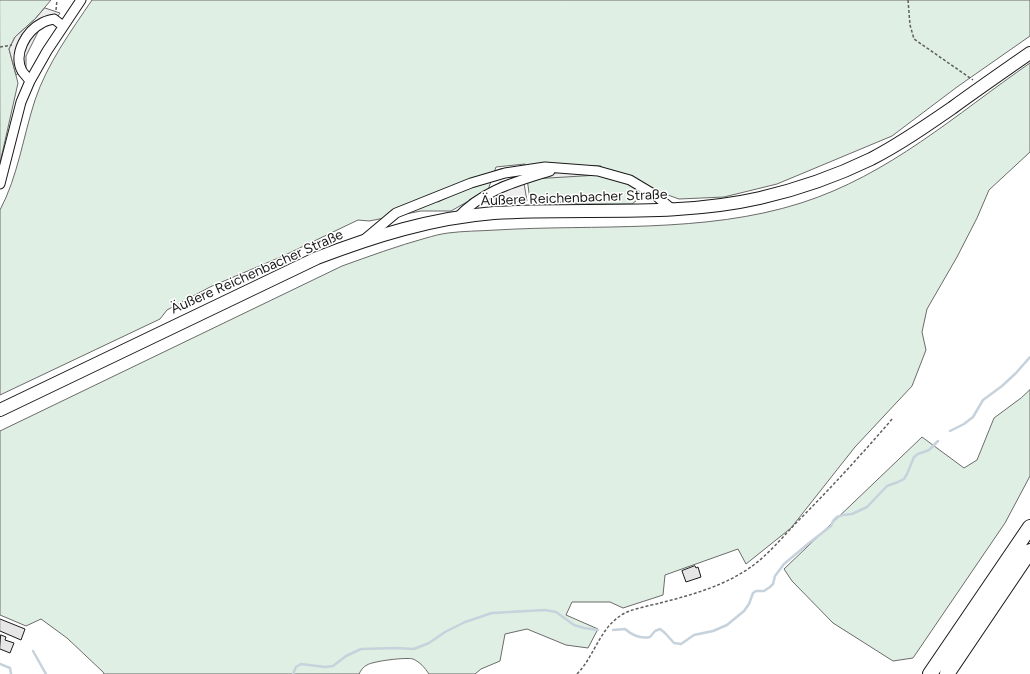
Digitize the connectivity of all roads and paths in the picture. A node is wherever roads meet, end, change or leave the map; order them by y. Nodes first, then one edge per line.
1 (57, 0) edge
2 (81, 0) edge
3 (908, 0) edge
4 (54, 19) junction
5 (63, 26) junction
6 (22, 44) junction
7 (0, 47) edge
8 (1030, 53) edge
9 (30, 81) junction
10 (983, 87) junction
11 (571, 170) junction
12 (0, 184) edge
13 (673, 210) junction
14 (457, 218) junction
15 (363, 241) junction
16 (0, 410) edge
17 (893, 418) dead end
18 (1030, 527) edge
19 (1030, 551) edge
20 (577, 674) edge
21 (930, 674) edge
22 (947, 674) edge

1 - 4 path
2 - 5 street
3 - 10 path
4 - 5 street
4 - 6 street
5 - 9 street
6 - 7 path
6 - 9 street
8 - 10 main road, Äußere Reichenbacher Straße
9 - 12 street
10 - 13 main road, Äußere Reichenbacher Straße
11 - 13 street
11 - 14 street
11 - 15 street
13 - 14 main road, Äußere Reichenbacher Straße
14 - 15 main road, Äußere Reichenbacher Straße
15 - 16 main road, Äußere Reichenbacher Straße
17 - 20 path
18 - 21 highway
19 - 22 highway

